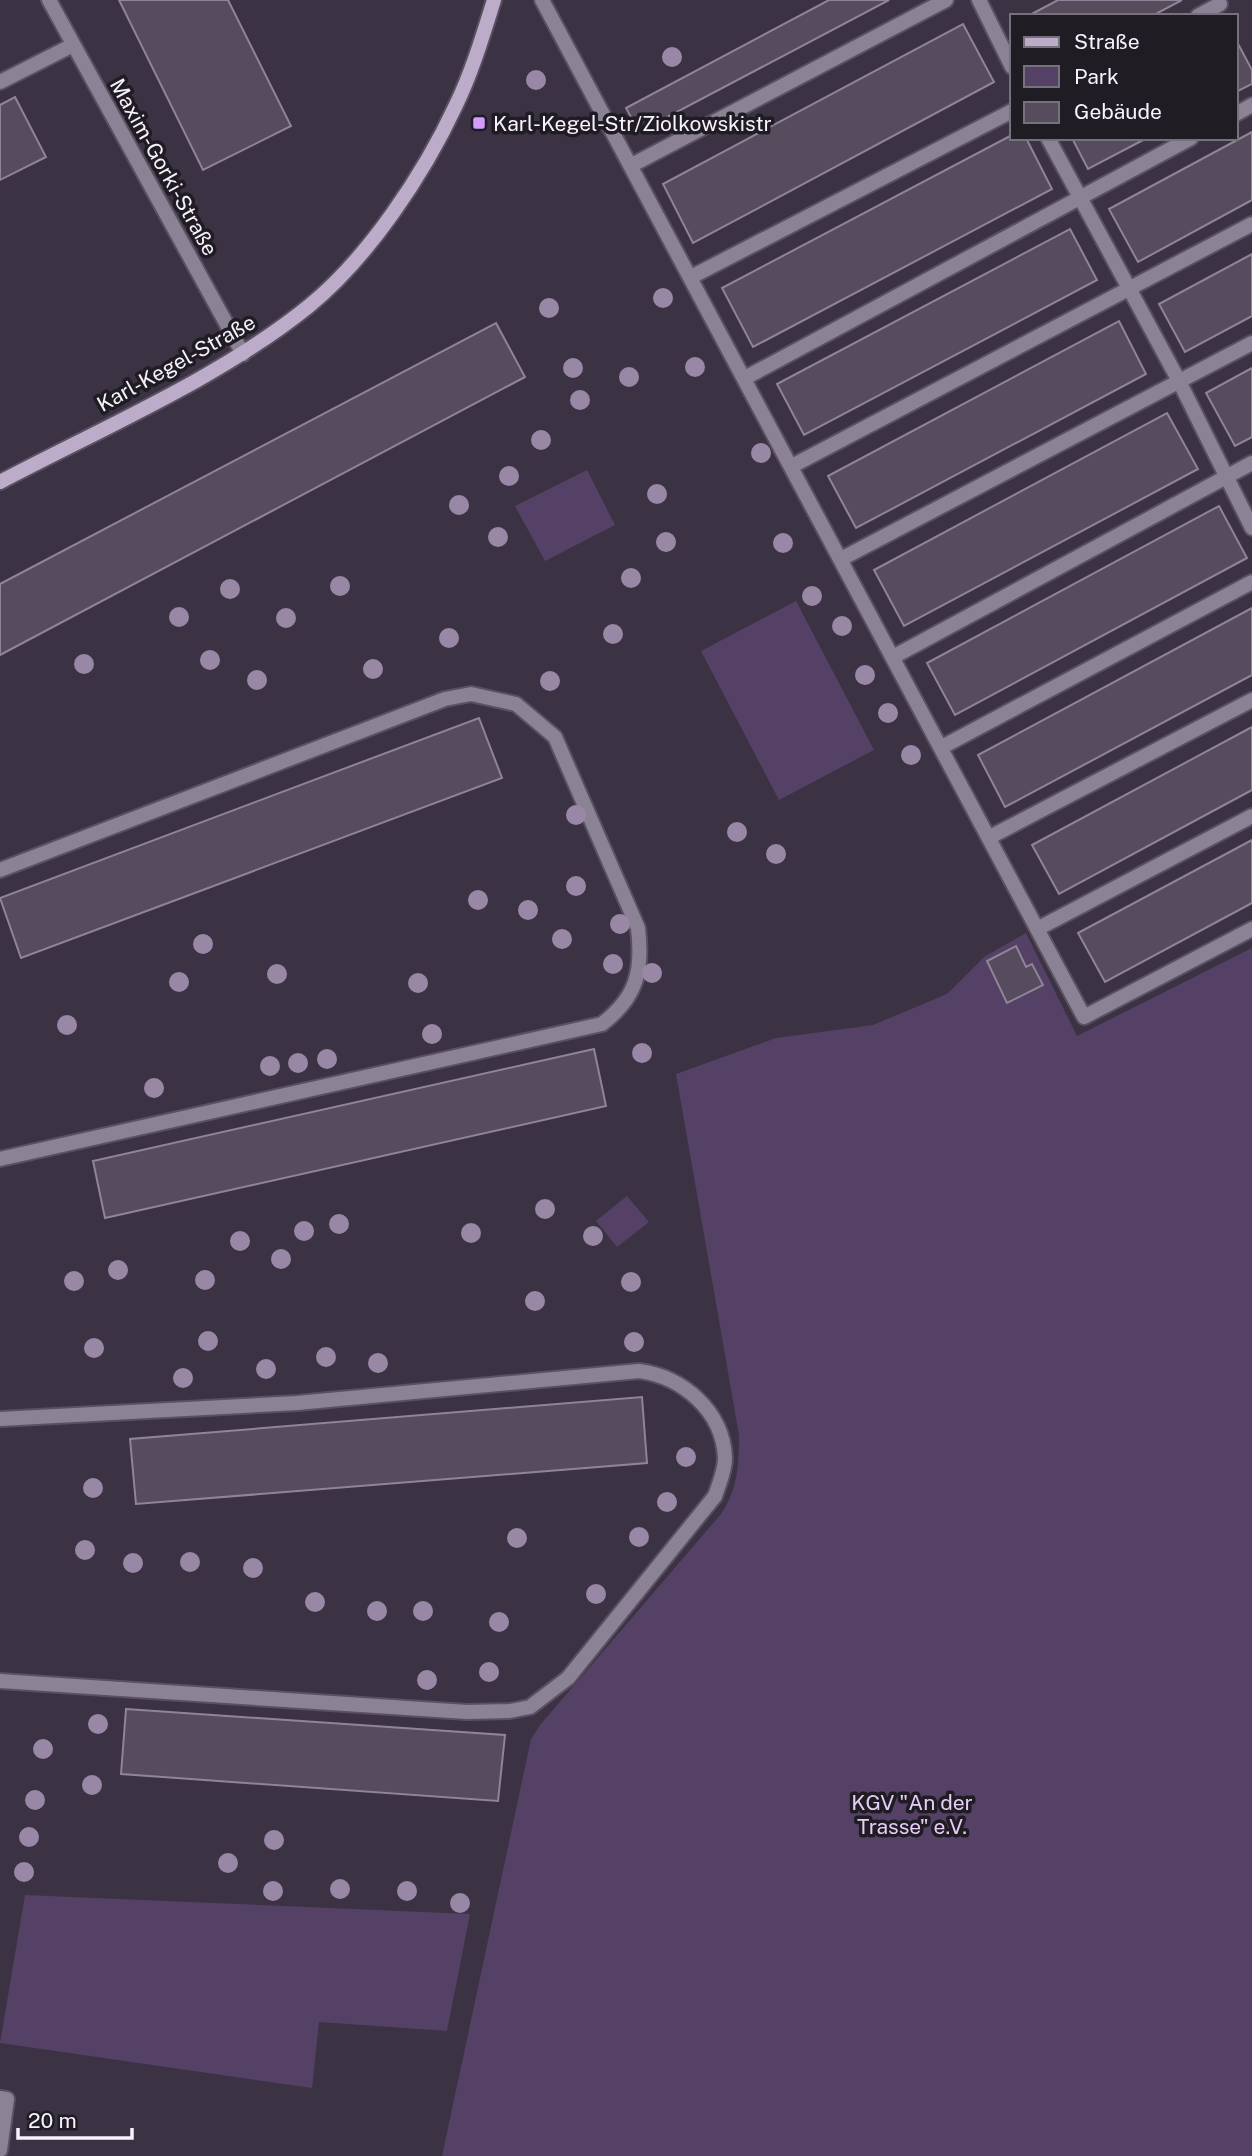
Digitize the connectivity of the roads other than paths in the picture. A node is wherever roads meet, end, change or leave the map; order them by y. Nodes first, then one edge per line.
1 (49, 0) edge
2 (494, 0) edge
3 (542, 0) edge
4 (946, 0) edge
5 (979, 0) edge
6 (1220, 4) dead end
7 (1202, 14) edge
8 (74, 46) junction
9 (1010, 63) edge
10 (0, 82) edge
11 (1010, 112) edge
12 (1049, 140) edge
13 (1187, 140) edge
14 (632, 165) junction
15 (1079, 199) junction
16 (1252, 224) edge
17 (691, 277) junction
18 (1128, 289) junction
19 (1252, 343) edge
20 (243, 354) junction
21 (745, 378) junction
22 (1180, 382) junction
23 (1252, 463) edge
24 (792, 466) junction
25 (1226, 478) junction
26 (0, 482) edge
27 (1252, 528) edge
28 (841, 559) junction
29 (1252, 582) edge
30 (893, 657) junction
31 (1252, 700) edge
32 (942, 747) junction
33 (1252, 816) edge
34 (990, 837) junction
35 (0, 870) edge
36 (1039, 928) junction
37 (1252, 929) edge
38 (0, 1159) edge
39 (0, 1419) edge
40 (0, 1681) edge
41 (0, 2098) edge
42 (0, 2150) edge

1 - 8 street, Maxim-Gorki-Straße
2 - 20 street, Karl-Kegel-Straße
3 - 14 street
4 - 14 street
5 - 9 street
6 - 7 street
8 - 10 street
8 - 20 street, Maxim-Gorki-Straße
11 - 17 street
12 - 15 street
13 - 15 street
14 - 17 street
15 - 18 street
15 - 21 street
16 - 18 street
17 - 21 street
18 - 22 street
18 - 24 street
19 - 22 street
20 - 26 street, Karl-Kegel-Straße
21 - 24 street
22 - 25 street
22 - 28 street
23 - 25 street
24 - 28 street
25 - 27 street
25 - 30 street
28 - 30 street
29 - 32 street
30 - 32 street
31 - 34 street
32 - 34 street
33 - 36 street
34 - 36 street
35 - 38 street
36 - 37 street
39 - 40 street
41 - 42 street

